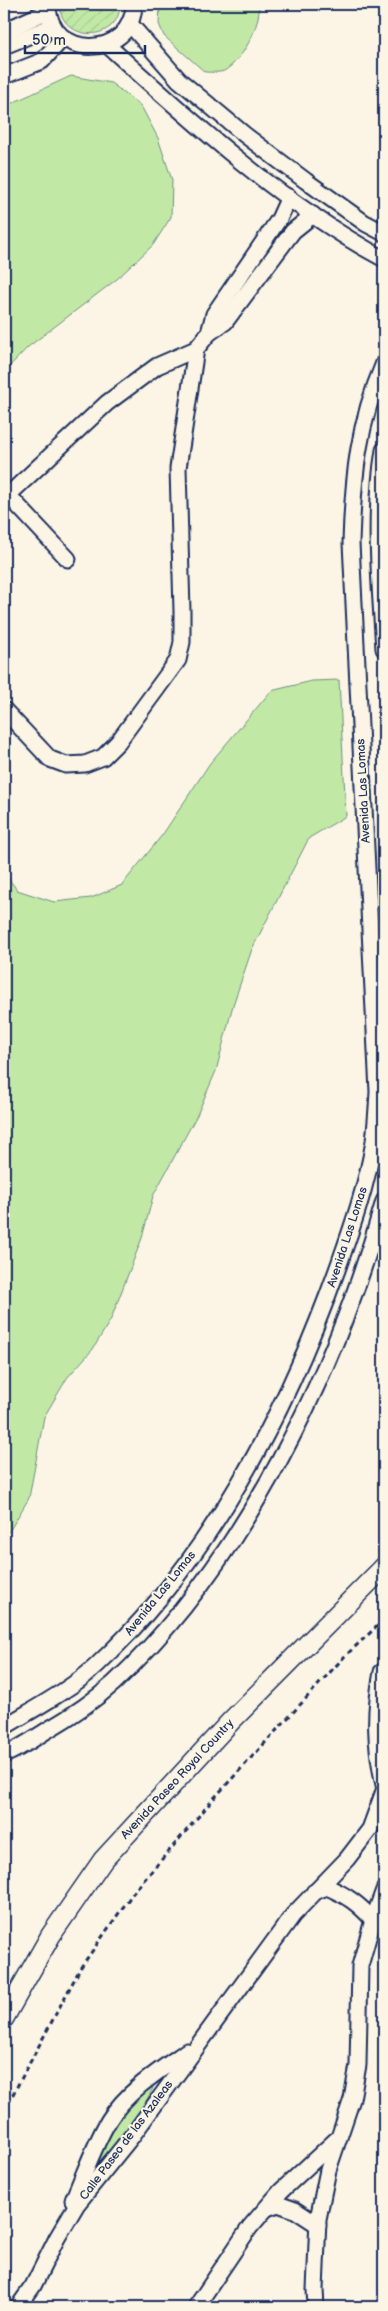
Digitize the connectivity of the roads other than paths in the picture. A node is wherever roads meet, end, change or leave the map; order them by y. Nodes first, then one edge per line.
1 (134, 4) edge
2 (49, 14) edge
3 (129, 23) junction
4 (4, 31) edge
5 (63, 38) junction
6 (106, 44) junction
7 (4, 46) edge
8 (4, 76) edge
9 (289, 197) junction
10 (313, 215) junction
11 (384, 233) edge
12 (384, 259) edge
13 (208, 333) junction
14 (196, 349) junction
15 (384, 363) edge
16 (384, 450) edge
17 (6, 497) edge
18 (377, 539) junction
19 (351, 543) junction
20 (68, 559) dead end
21 (384, 650) edge
22 (4, 710) edge
23 (384, 1201) edge
24 (384, 1567) edge
25 (382, 1672) dead end
26 (4, 1727) edge
27 (4, 1755) edge
28 (384, 1785) edge
29 (384, 1792) edge
30 (384, 1890) edge
31 (314, 1892) junction
32 (372, 1920) junction
33 (4, 2018) edge
34 (198, 2043) junction
35 (339, 2137) junction
36 (267, 2208) junction
37 (318, 2225) junction
38 (57, 2238) junction
39 (18, 2307) edge
40 (196, 2307) edge
41 (316, 2307) edge

1 - 3 street
2 - 4 street
2 - 5 street
2 - 7 street
3 - 6 street
3 - 11 street
5 - 6 street
5 - 8 street
6 - 9 street
9 - 10 street
9 - 13 street
10 - 12 street
10 - 13 street
13 - 14 street
14 - 17 street
14 - 22 street
15 - 19 street, Avenida Las Lomas
16 - 18 street
17 - 20 street
18 - 19 street
18 - 21 street
19 - 26 street, Avenida Las Lomas
23 - 27 street, Avenida Las Lomas
24 - 33 street, Avenida Paseo Royal Country
25 - 28 street
29 - 31 street, Calle Paseo de las Azaleas
30 - 32 street
31 - 32 street
31 - 34 street, Calle Paseo de las Azaleas
32 - 35 street
34 - 38 street, Calle Paseo de las Azaleas
34 - 38 street, Calle Paseo de las Azaleas
35 - 36 street
35 - 37 street
36 - 37 street
36 - 40 street
37 - 41 street
38 - 39 street, Calle Paseo de las Azaleas

